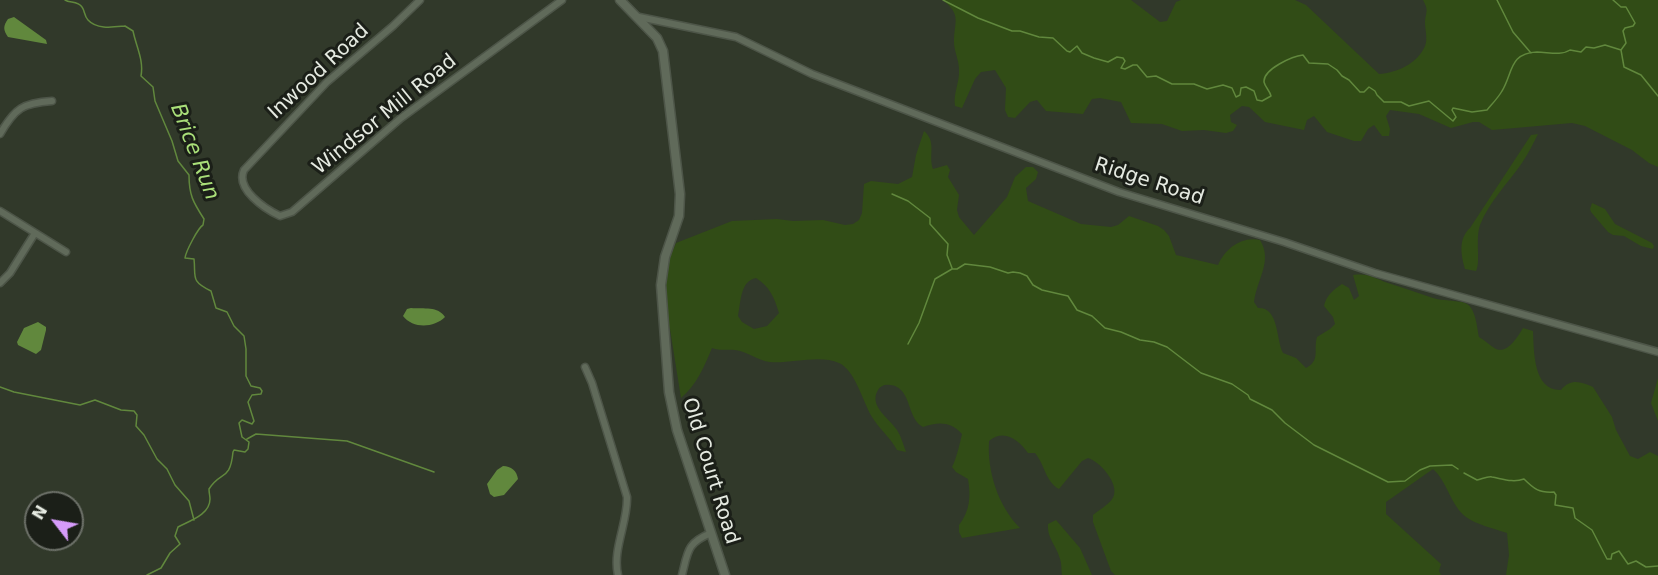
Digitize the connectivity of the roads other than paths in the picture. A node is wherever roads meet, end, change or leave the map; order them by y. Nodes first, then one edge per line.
1 (420, 0) edge
2 (562, 0) edge
3 (621, 0) edge
4 (639, 17) junction
5 (52, 101) dead end
6 (0, 134) edge
7 (244, 170) joint
8 (0, 211) edge
9 (35, 233) junction
10 (66, 252) dead end
11 (0, 283) edge
12 (1658, 352) edge
13 (585, 367) dead end
14 (711, 533) junction
15 (618, 575) edge
16 (682, 575) edge
17 (725, 575) edge

1 - 7 street, Inwood Road
2 - 7 street, Windsor Mill Road
3 - 4 main road, Old Court Road
4 - 12 street, Ridge Road
4 - 14 main road, Old Court Road
5 - 6 street
8 - 9 street
9 - 10 street
9 - 11 street
13 - 15 street
14 - 16 street
14 - 17 main road, Old Court Road

